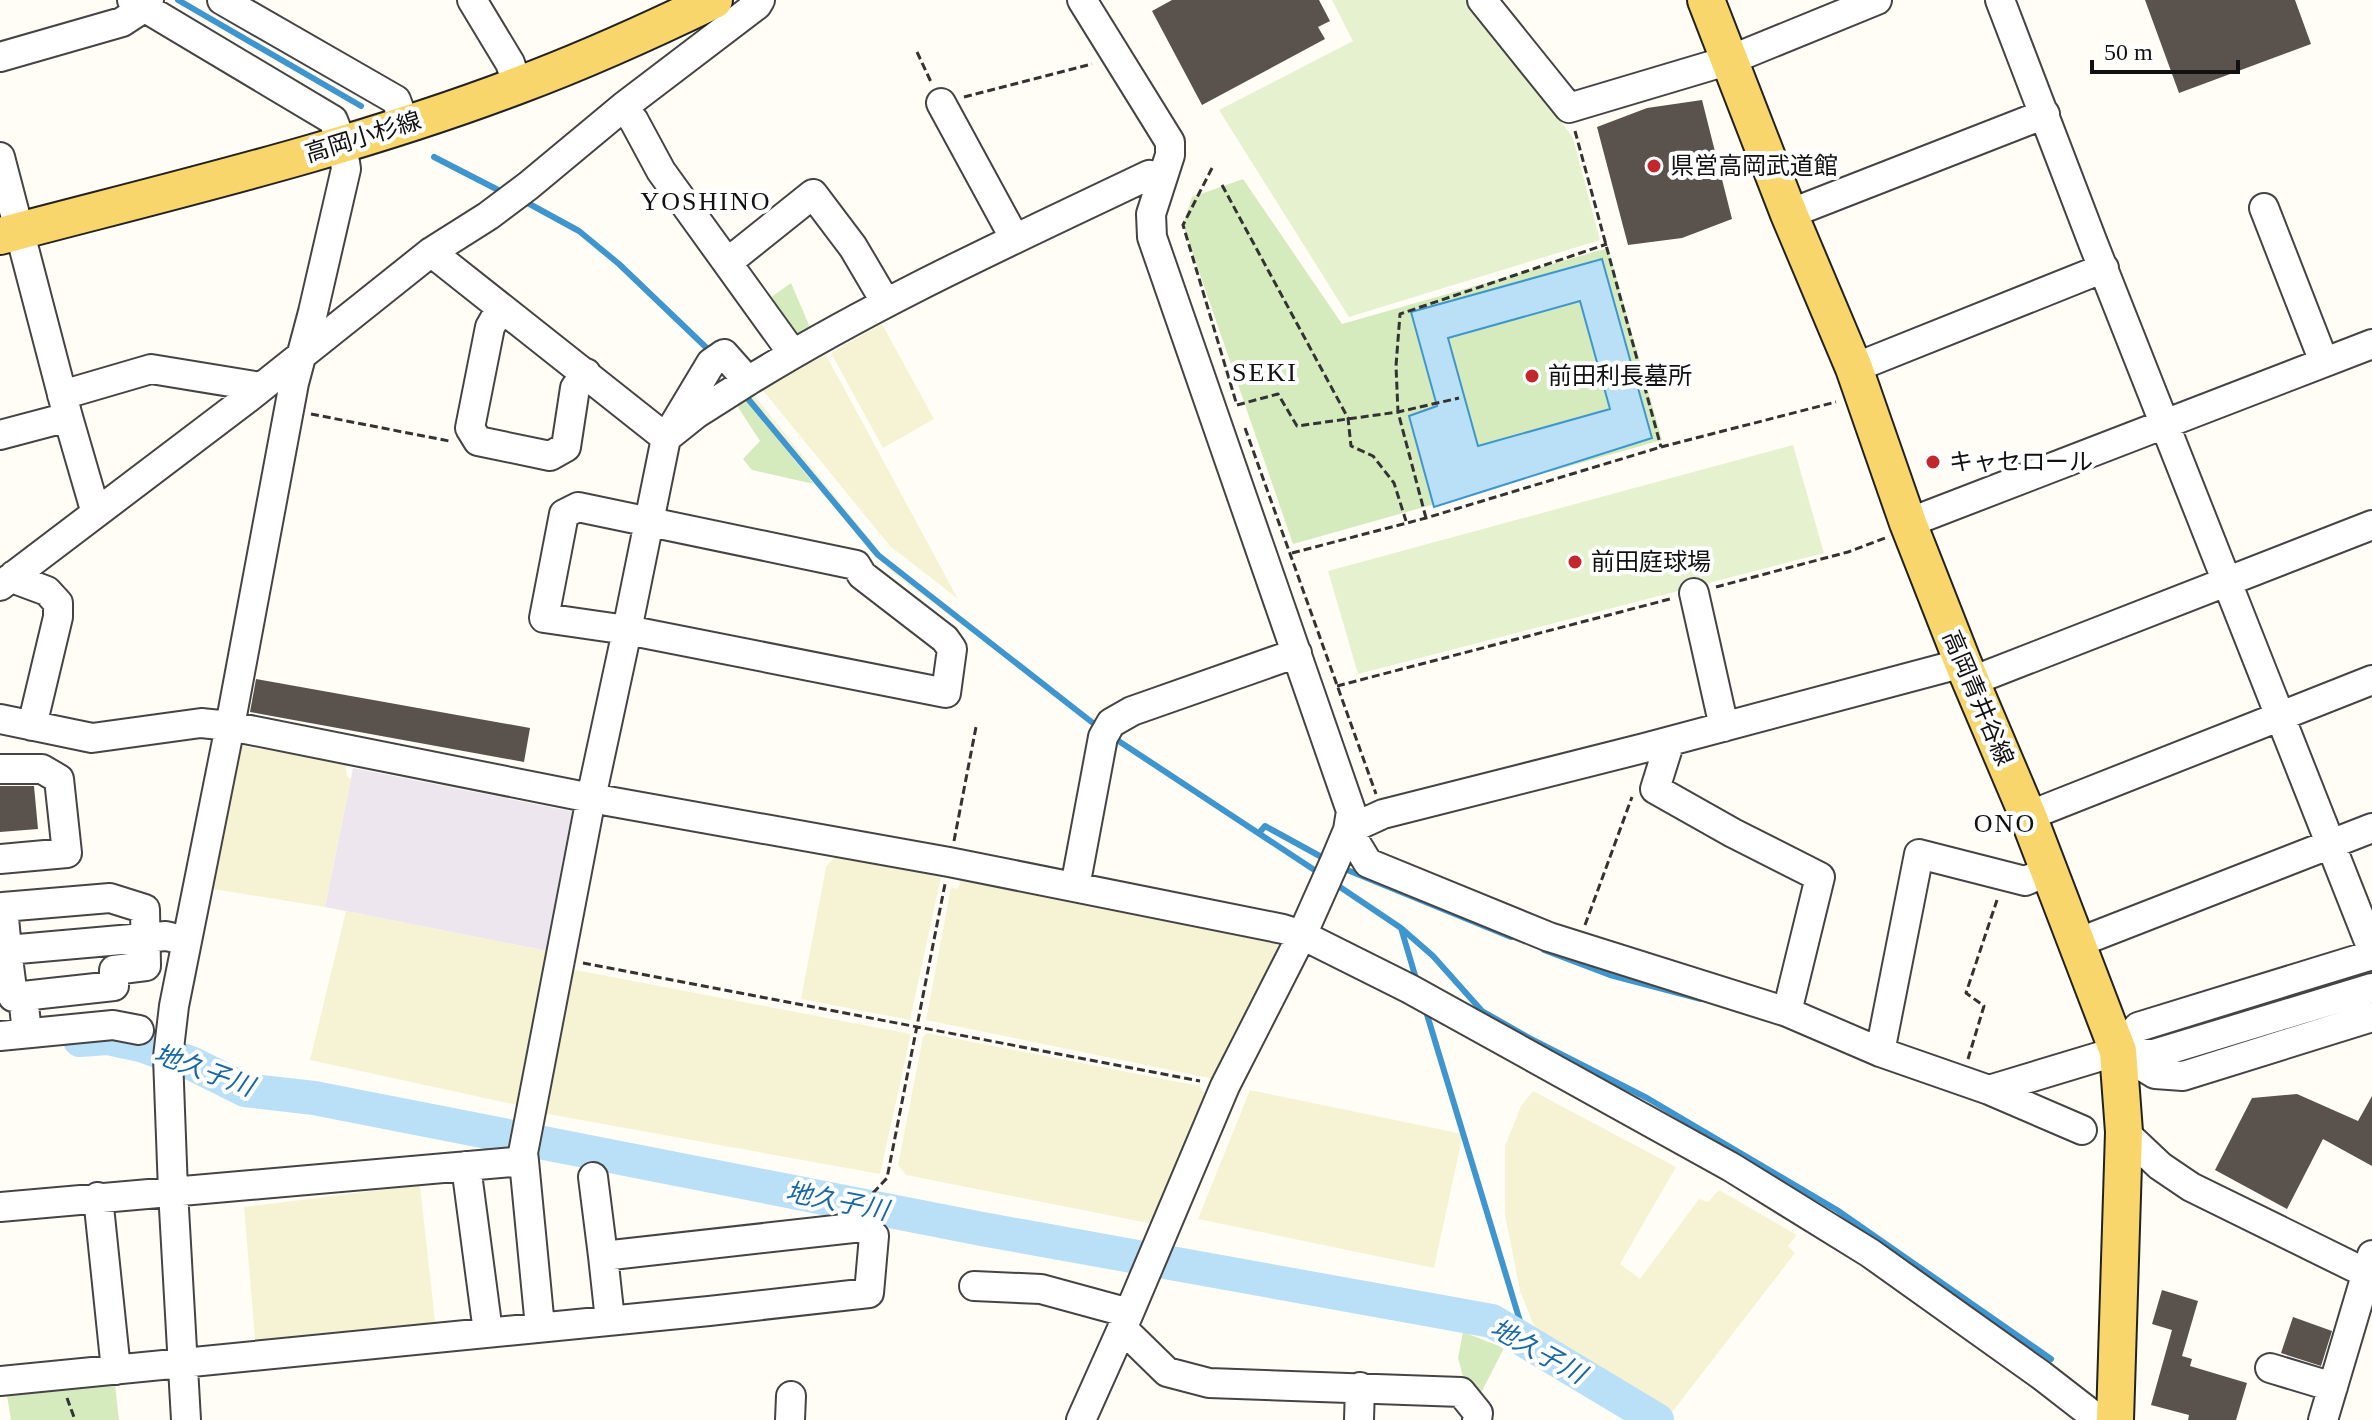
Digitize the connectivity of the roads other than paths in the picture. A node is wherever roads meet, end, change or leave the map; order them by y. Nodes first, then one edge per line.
1 (222, 0) edge
2 (714, 0) edge
3 (760, 0) edge
4 (1082, 0) edge
5 (1482, 0) edge
6 (1706, 0) edge
7 (1877, 0) edge
8 (2000, 0) edge
9 (142, 2) edge
10 (483, 4) edge
11 (0, 57) edge
12 (1730, 60) junction
13 (518, 86) junction
14 (941, 103) road end
15 (623, 107) junction
16 (2045, 114) junction
17 (405, 124) junction
18 (342, 143) junction
19 (0, 157) edge
20 (1161, 183) junction
21 (2264, 208) dead end
22 (1789, 214) junction
23 (10, 233) edge
24 (1015, 239) junction
25 (431, 252) junction
26 (728, 262) junction
27 (2104, 268) junction
28 (886, 303) junction
29 (501, 308) junction
30 (2372, 344) edge
31 (793, 354) junction
32 (301, 355) junction
33 (2324, 362) junction
34 (586, 373) junction
35 (1859, 381) junction
36 (741, 385) junction
37 (261, 387) junction
38 (65, 406) junction
39 (2164, 423) junction
40 (0, 435) edge
41 (666, 438) junction
42 (98, 510) junction
43 (648, 522) junction
44 (2372, 525) edge
45 (1899, 530) junction
46 (7, 581) edge
47 (2228, 582) junction
48 (1694, 593) road end
49 (627, 630) junction
50 (1297, 653) junction
51 (1968, 672) junction
52 (2372, 680) edge
53 (2281, 716) junction
54 (0, 719) edge
55 (32, 726) junction
56 (230, 726) junction
57 (1724, 727) junction
58 (1657, 745) junction
59 (0, 769) edge
60 (591, 798) junction
61 (2028, 816) junction
62 (2372, 828) edge
63 (1348, 830) junction
64 (2332, 843) junction
65 (0, 859) edge
66 (2049, 871) junction
67 (1075, 887) junction
68 (2, 896) edge
69 (1302, 935) junction
70 (2095, 936) dead end
71 (146, 937) junction
72 (187, 941) junction
73 (7, 950) junction
74 (2372, 952) edge
75 (2372, 988) edge
76 (12, 997) edge
77 (1787, 1012) junction
78 (2372, 1017) edge
79 (139, 1030) dead end
80 (14, 1034) edge
81 (2118, 1051) junction
82 (1880, 1052) junction
83 (1989, 1090) junction
84 (2082, 1130) dead end
85 (2124, 1132) junction
86 (525, 1148) junction
87 (466, 1166) junction
88 (593, 1177) dead end
89 (173, 1191) junction
90 (98, 1197) junction
91 (0, 1207) edge
92 (603, 1256) junction
93 (2370, 1268) edge
94 (974, 1286) dead end
95 (610, 1320) junction
96 (1126, 1320) junction
97 (540, 1327) junction
98 (488, 1332) junction
99 (181, 1364) junction
100 (2270, 1368) dead end
101 (116, 1370) junction
102 (0, 1381) edge
103 (1360, 1387) junction
104 (2333, 1387) junction
105 (1481, 1418) edge
106 (186, 1420) edge
107 (1081, 1420) edge
108 (1359, 1420) edge
109 (2099, 1420) edge
110 (2115, 1420) edge
111 (2323, 1420) edge

1 - 17 street
2 - 13 main road, 高岡小杉線
3 - 15 street
4 - 20 street
5 - 12 street
6 - 12 main road, 高岡青井谷線
7 - 12 street
8 - 16 street
9 - 11 street
9 - 18 street
10 - 13 street
12 - 22 main road, 高岡青井谷線
13 - 17 main road, 高岡小杉線
14 - 24 street
15 - 25 street
15 - 26 street
16 - 22 street
16 - 27 street
17 - 18 main road, 高岡小杉線
18 - 23 main road, 高岡小杉線
18 - 32 street
19 - 23 street
20 - 24 street
20 - 50 street
21 - 33 street
22 - 35 main road, 高岡青井谷線
23 - 38 street
24 - 28 street
25 - 29 street
25 - 32 street
26 - 28 street
26 - 31 street
27 - 35 street
27 - 39 street
28 - 31 street
29 - 34 street
29 - 34 street
30 - 33 street
31 - 36 street
32 - 37 street
32 - 56 street
33 - 39 street
34 - 41 street
35 - 45 main road, 高岡青井谷線
36 - 41 street
36 - 41 street
37 - 38 street
37 - 42 street
38 - 40 street
38 - 42 street
39 - 45 street
39 - 47 street
41 - 43 street
42 - 46 street
43 - 49 street
43 - 49 street
43 - 49 street
44 - 47 street
45 - 51 main road, 高岡青井谷線
46 - 55 street
47 - 51 street
47 - 53 street
48 - 57 street
49 - 60 street
50 - 63 street
50 - 67 street
51 - 57 street
51 - 61 main road, 高岡青井谷線
52 - 53 street
53 - 61 street
53 - 64 street
54 - 55 street
55 - 56 street
56 - 60 street
56 - 72 street
57 - 58 street
58 - 63 street
58 - 77 street
59 - 65 street
60 - 67 street
60 - 86 street
61 - 66 main road, 高岡青井谷線
62 - 64 street
63 - 69 street
63 - 77 street
64 - 70 street
64 - 74 street
66 - 81 main road, 高岡青井谷線
66 - 82 street
67 - 69 street
68 - 71 street
68 - 73 street
69 - 96 street
69 - 109 street
71 - 72 street
71 - 73 street
71 - 76 street
72 - 89 street
73 - 76 street
74 - 81 street
75 - 81 street
76 - 80 street
77 - 82 street
78 - 81 street
79 - 80 street
81 - 83 street
81 - 85 main road, 高岡青井谷線
82 - 83 street
83 - 84 street
85 - 93 street
85 - 110 main road, 高岡青井谷線
86 - 87 street
86 - 97 street
87 - 89 street
87 - 98 street
88 - 92 street
89 - 90 street
89 - 99 street
90 - 91 street
90 - 101 street
92 - 95 street
92 - 95 street
93 - 104 street
94 - 96 street
95 - 97 street
96 - 103 street
96 - 107 street
97 - 98 street
98 - 99 street
99 - 101 street
99 - 106 street
100 - 104 street
101 - 102 street
103 - 105 street
103 - 108 street
104 - 111 street

